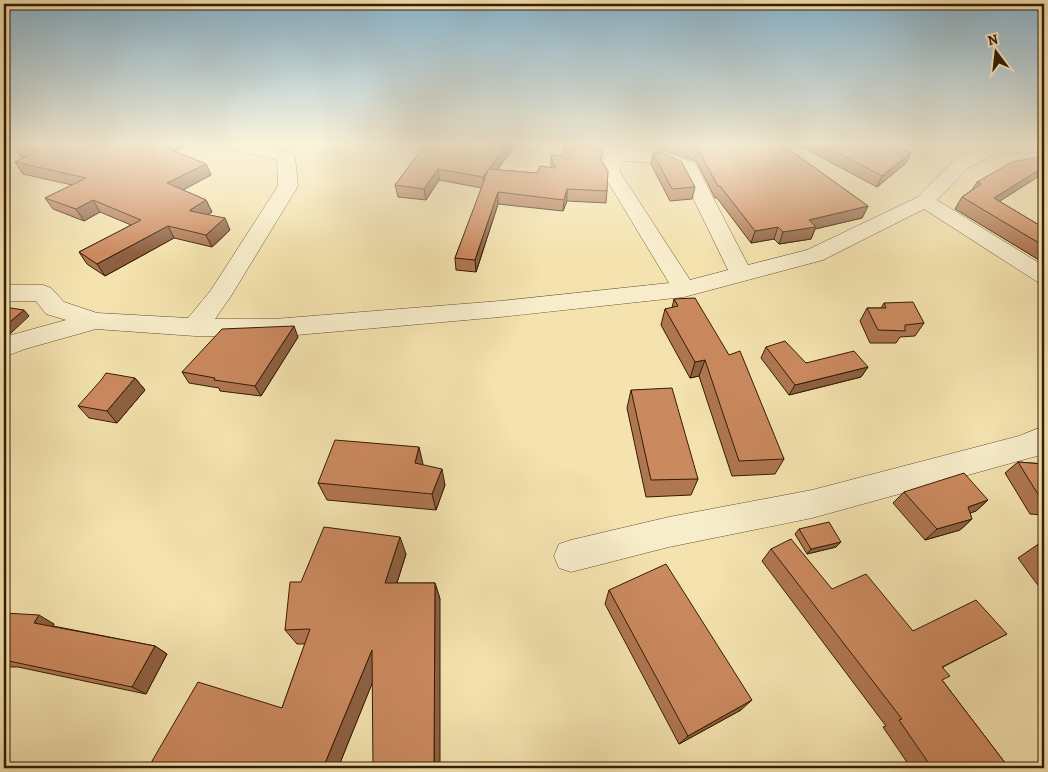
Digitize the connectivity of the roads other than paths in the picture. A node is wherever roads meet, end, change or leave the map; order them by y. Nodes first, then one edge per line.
1 (289, 181) edge
2 (617, 181) edge
3 (695, 181) edge
4 (944, 181) edge
5 (925, 201) junction
6 (741, 274) junction
7 (1044, 276) edge
8 (684, 289) junction
9 (4, 293) edge
10 (96, 321) junction
11 (195, 327) junction
12 (4, 348) edge
13 (1044, 438) edge
14 (571, 556) dead end

1 - 11 street
2 - 8 street
3 - 6 street
4 - 5 street
5 - 6 street
5 - 7 street
6 - 8 street
8 - 11 street
9 - 10 street
10 - 11 street
10 - 12 street
13 - 14 street

